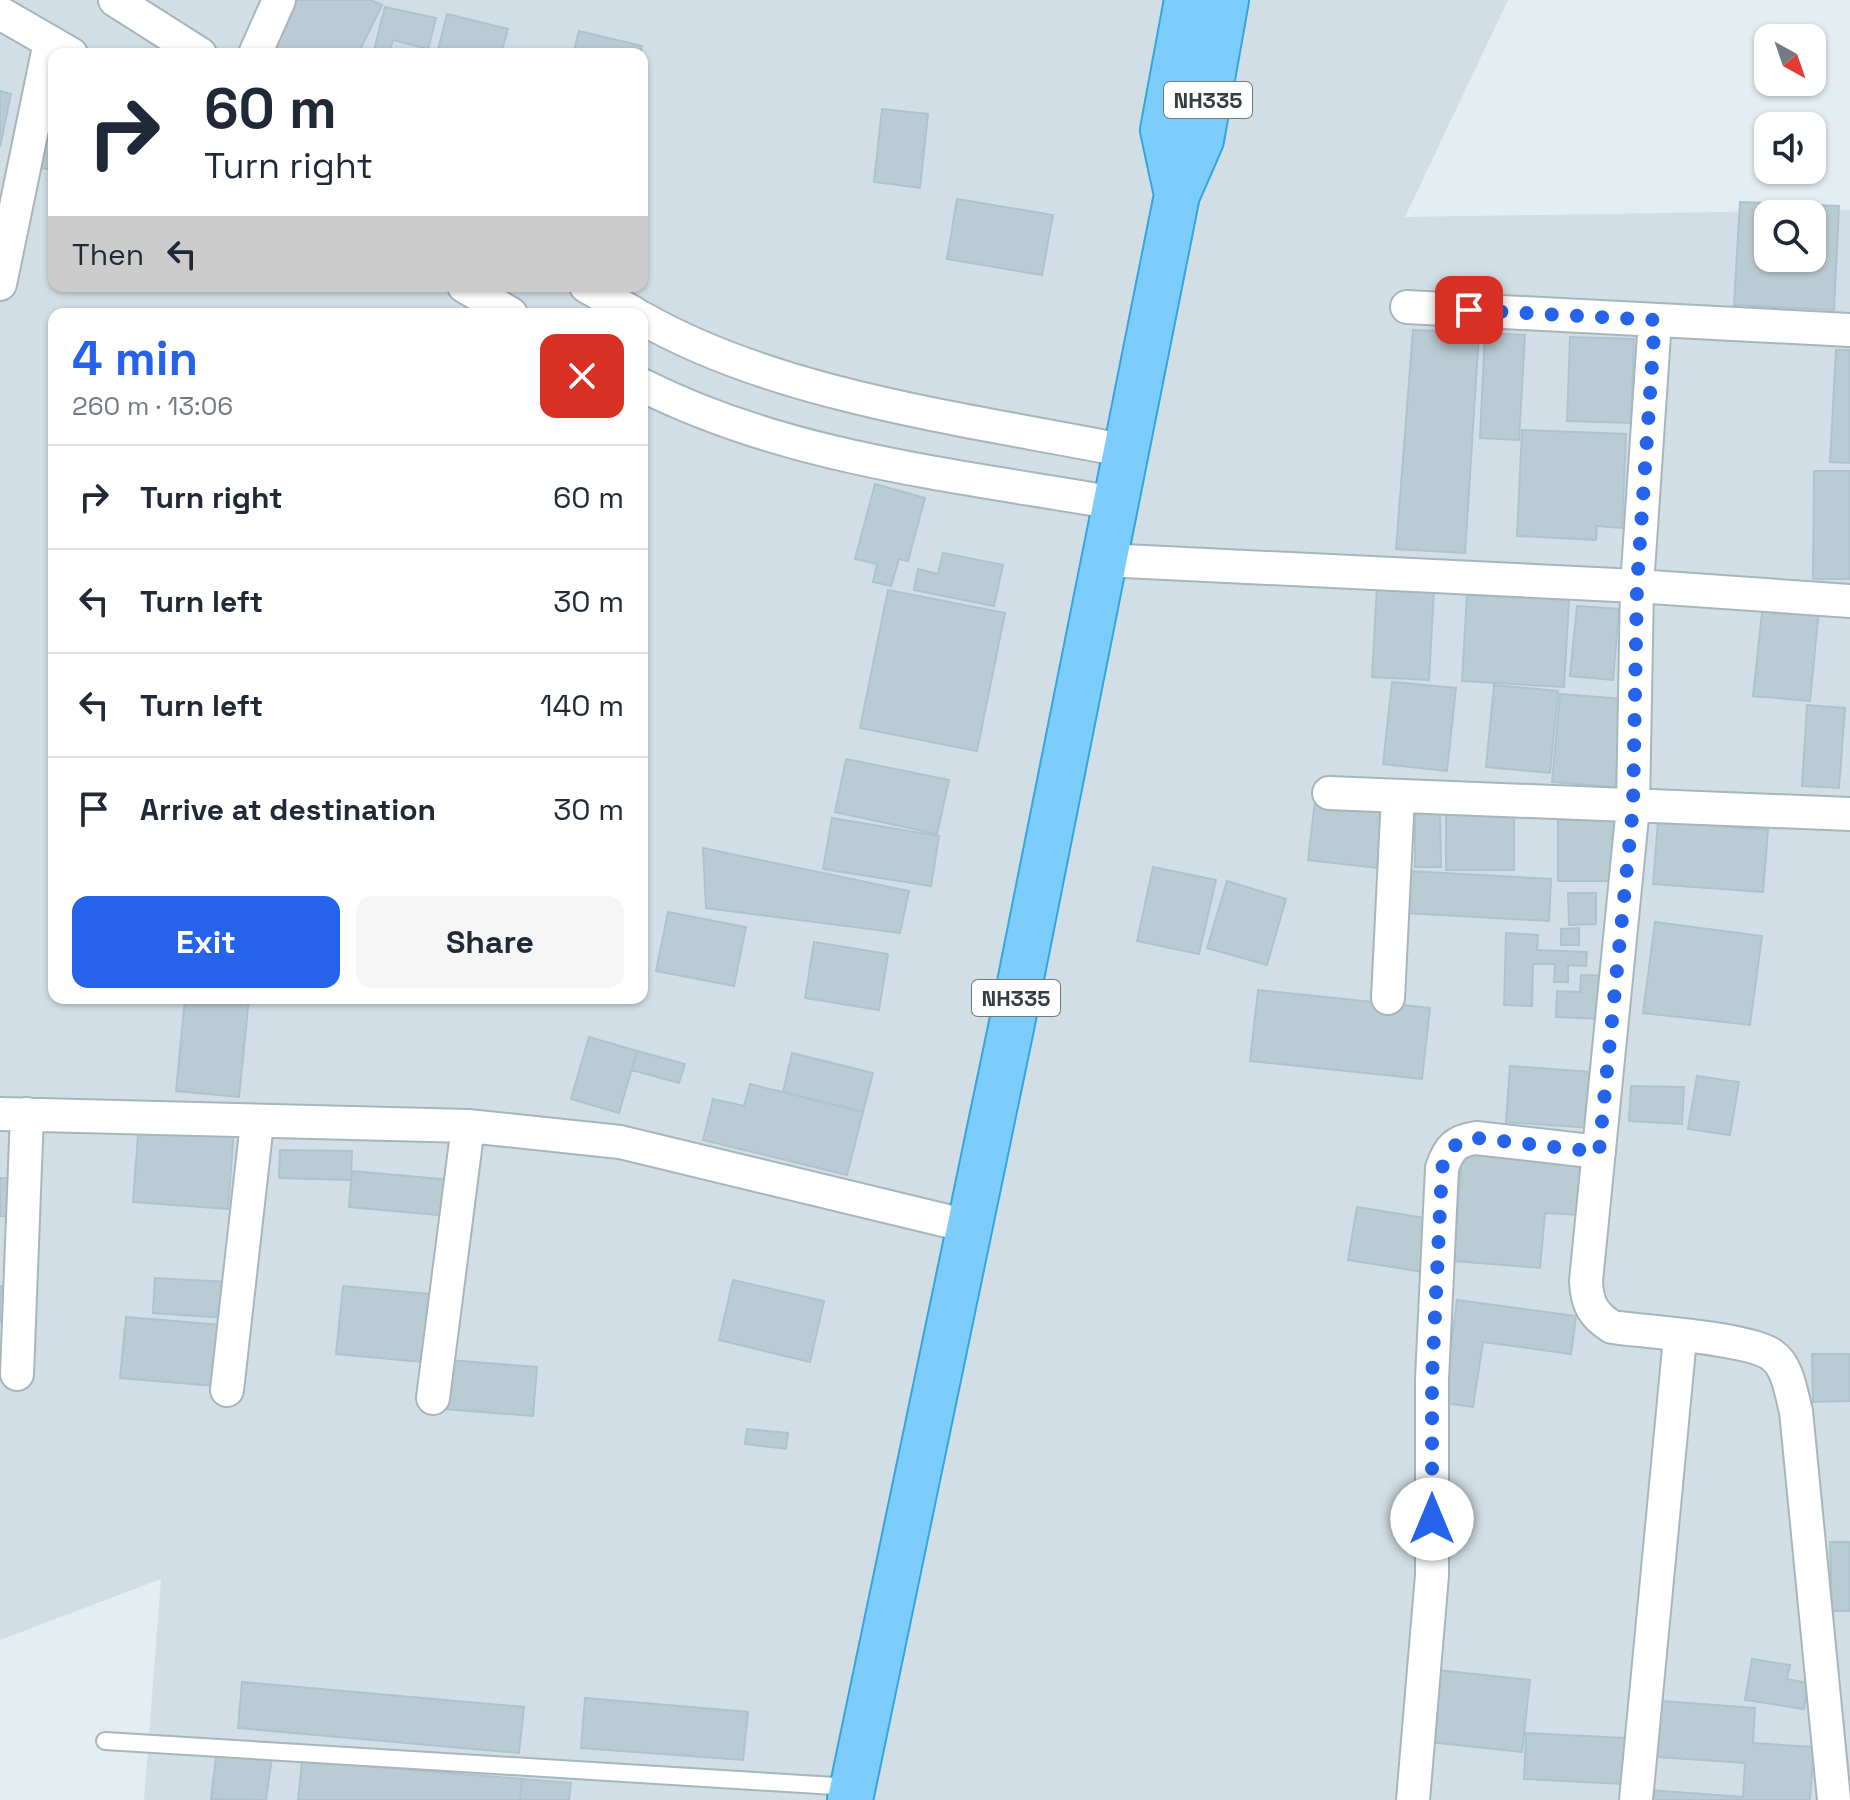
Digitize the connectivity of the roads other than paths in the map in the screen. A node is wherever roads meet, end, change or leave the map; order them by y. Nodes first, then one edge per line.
1 (115, 0) edge
2 (279, 0) edge
3 (1187, 0) edge
4 (1226, 0) edge
5 (0, 13) edge
6 (60, 48) edge
7 (191, 48) edge
8 (258, 48) edge
9 (48, 95) edge
10 (1177, 195) junction
11 (0, 284) edge
12 (474, 292) edge
13 (596, 292) edge
14 (1407, 307) dead end
15 (501, 308) edge
16 (624, 308) edge
17 (1655, 320) junction
18 (648, 321) edge
19 (1850, 330) edge
20 (648, 388) edge
21 (1127, 451) junction
22 (1115, 503) junction
23 (1104, 560) junction
24 (1637, 586) junction
25 (1850, 601) edge
26 (1329, 793) dead end
27 (1398, 796) junction
28 (1633, 807) junction
29 (1850, 814) edge
30 (1388, 998) dead end
31 (14, 1114) edge
32 (257, 1123) junction
33 (468, 1126) junction
34 (1599, 1152) junction
35 (968, 1226) junction
36 (1680, 1338) junction
37 (17, 1374) dead end
38 (227, 1390) dead end
39 (433, 1398) dead end
40 (105, 1741) dead end
41 (852, 1794) edge
42 (1413, 1800) edge
43 (1636, 1800) edge
44 (1834, 1800) edge

1 - 7 street
2 - 8 street
3 - 10 highway, NH335
4 - 10 highway, NH335
5 - 6 street
9 - 11 street
10 - 21 highway, NH335
12 - 15 street
13 - 16 street
14 - 17 street
17 - 19 street
17 - 24 street
18 - 21 street
20 - 22 street
21 - 22 highway, NH335
22 - 23 highway, NH335
23 - 24 street
23 - 35 highway, NH335
24 - 25 street
24 - 28 street
26 - 27 street
27 - 28 street
27 - 30 street
28 - 29 street
28 - 34 street
31 - 32 street
31 - 37 street
32 - 33 street
32 - 38 street
33 - 35 street
33 - 39 street
34 - 36 street
34 - 42 street
35 - 41 highway, NH335
36 - 43 street
36 - 44 street
40 - 41 lane

